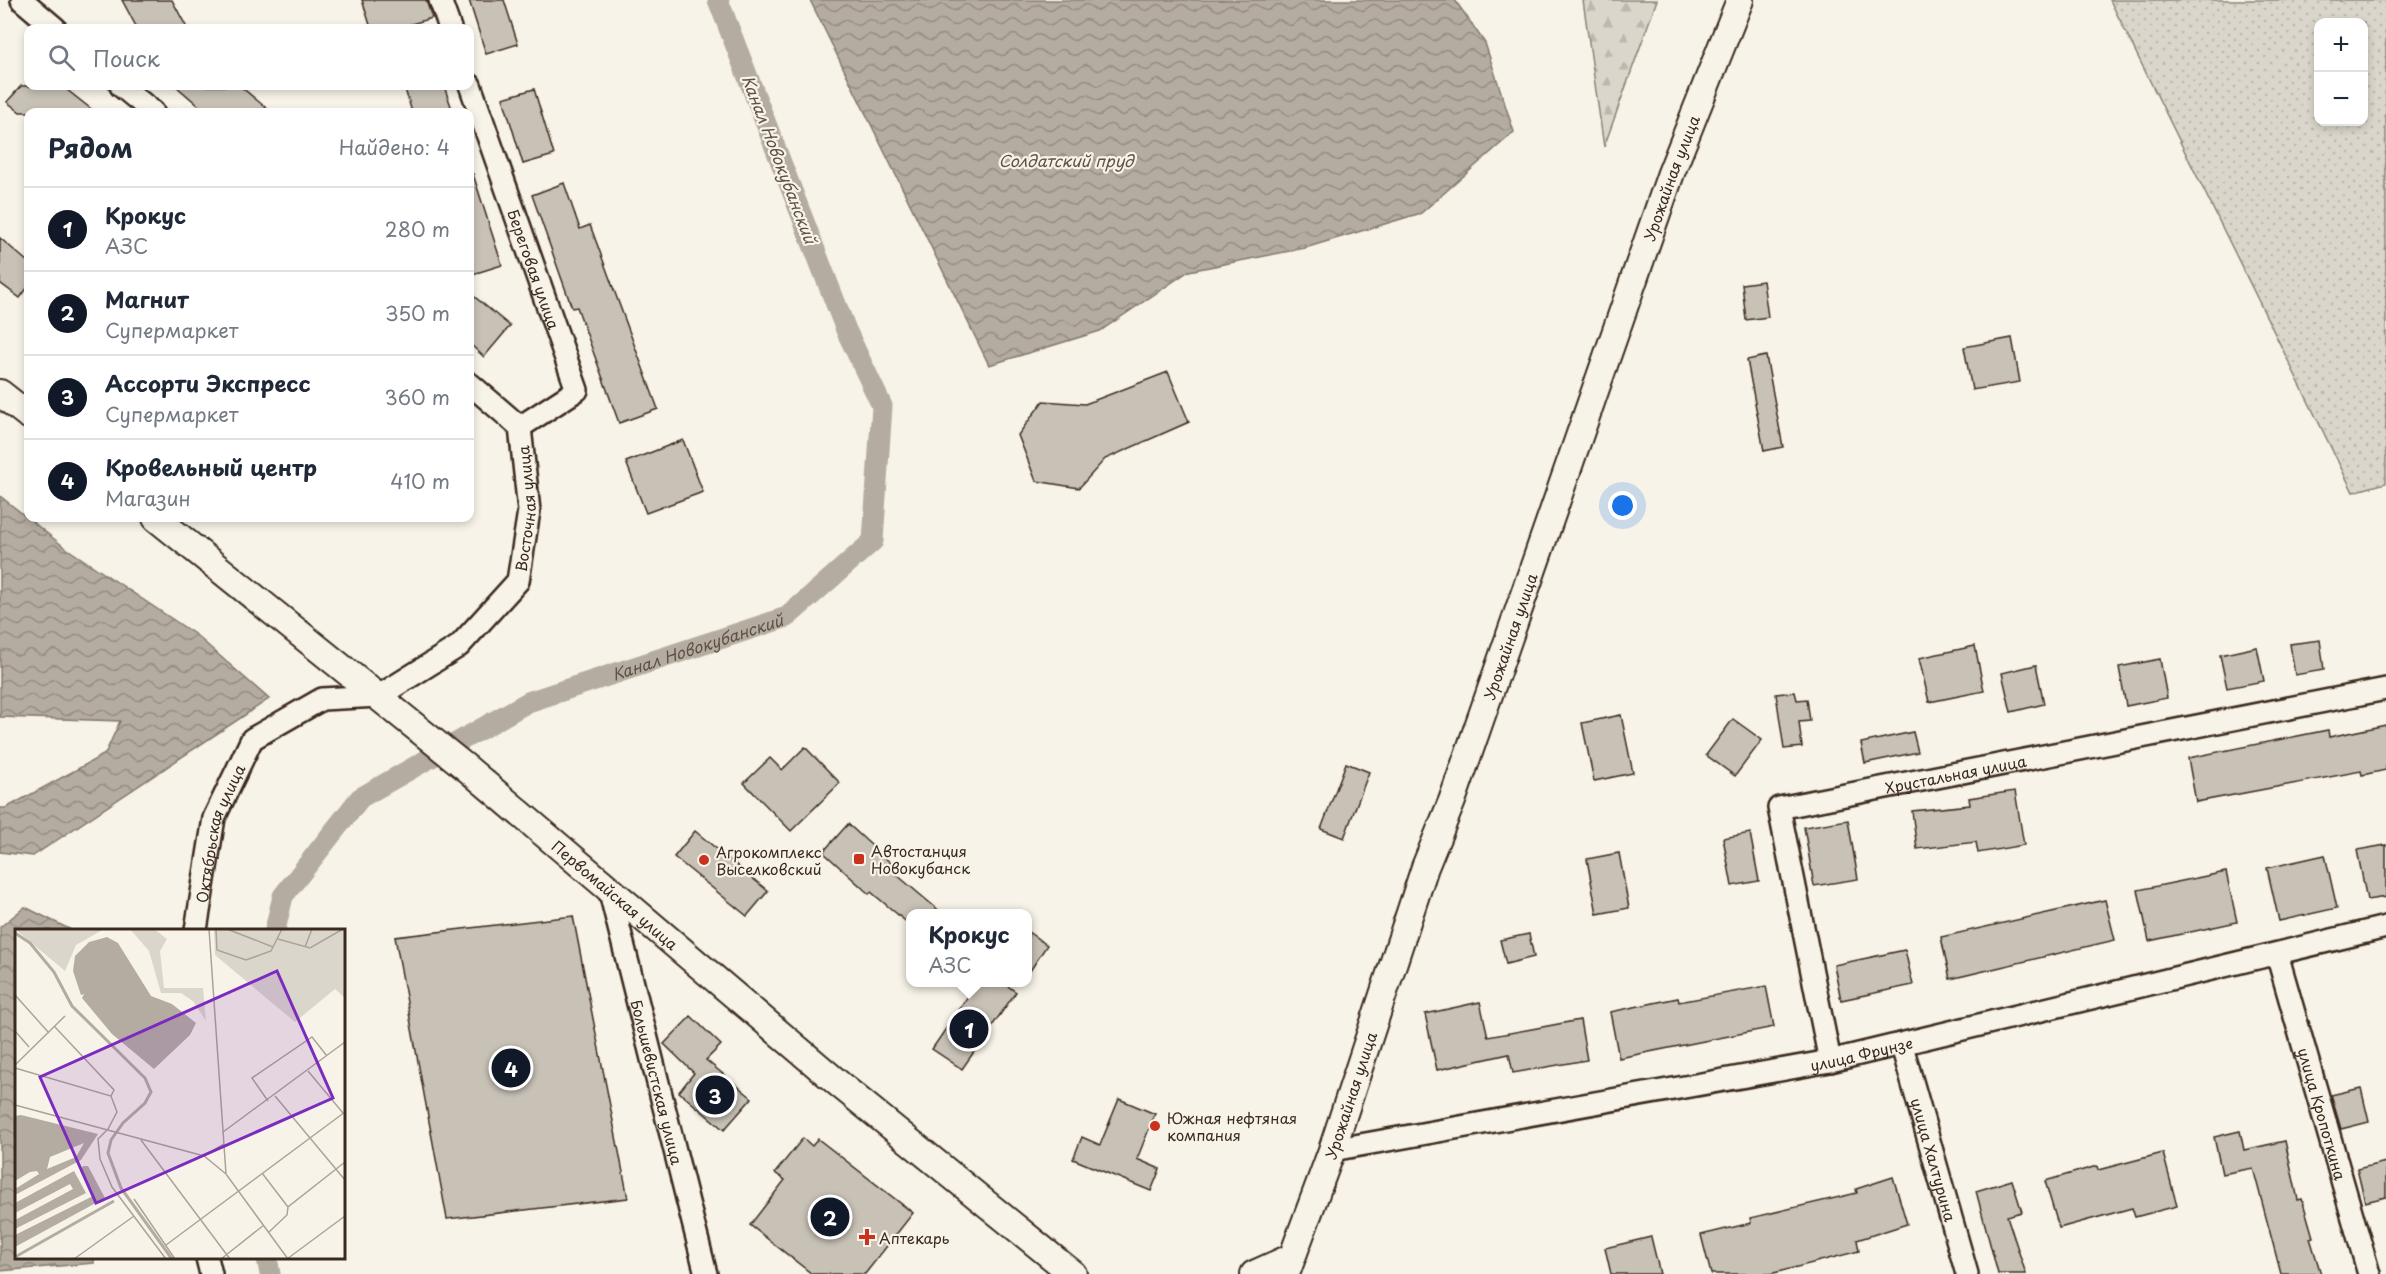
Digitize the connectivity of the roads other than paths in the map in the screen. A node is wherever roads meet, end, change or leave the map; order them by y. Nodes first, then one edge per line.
1 (22, 0) edge
2 (440, 0) edge
3 (1740, 0) edge
4 (50, 24) edge
5 (449, 24) edge
6 (127, 90) edge
7 (472, 90) edge
8 (148, 108) edge
9 (474, 387) edge
10 (0, 393) edge
11 (24, 412) edge
12 (520, 427) junction
13 (161, 522) edge
14 (2386, 689) edge
15 (379, 696) junction
16 (609, 888) junction
17 (2386, 927) edge
18 (195, 929) edge
19 (2277, 954) junction
20 (1902, 1046) junction
21 (1830, 1061) junction
22 (1332, 1150) junction
23 (207, 1259) edge
24 (1289, 1265) edge
25 (211, 1274) edge
26 (706, 1274) edge
27 (1073, 1274) edge
28 (1254, 1274) edge
29 (1968, 1274) edge
30 (2369, 1274) edge

1 - 4 street
2 - 5 street
3 - 22 main road, Урожайная улица
6 - 8 street
7 - 12 street, Береговая улица
9 - 12 street, Восточная улица
10 - 11 main road
12 - 15 street, Восточная улица
13 - 15 main road, Первомайская улица
14 - 21 street, Хрустальная улица
15 - 16 main road, Первомайская улица
15 - 18 street, Октябрьская улица
16 - 26 street, Большевистская улица
16 - 27 main road, Первомайская улица
17 - 19 street, улица Фрунзе
19 - 20 street, улица Фрунзе
19 - 30 street, улица Кропоткина
20 - 21 street, улица Фрунзе
20 - 29 street, улица Халтурина
21 - 22 street, улица Фрунзе
22 - 24 main road, Урожайная улица
23 - 25 street
24 - 28 main road

